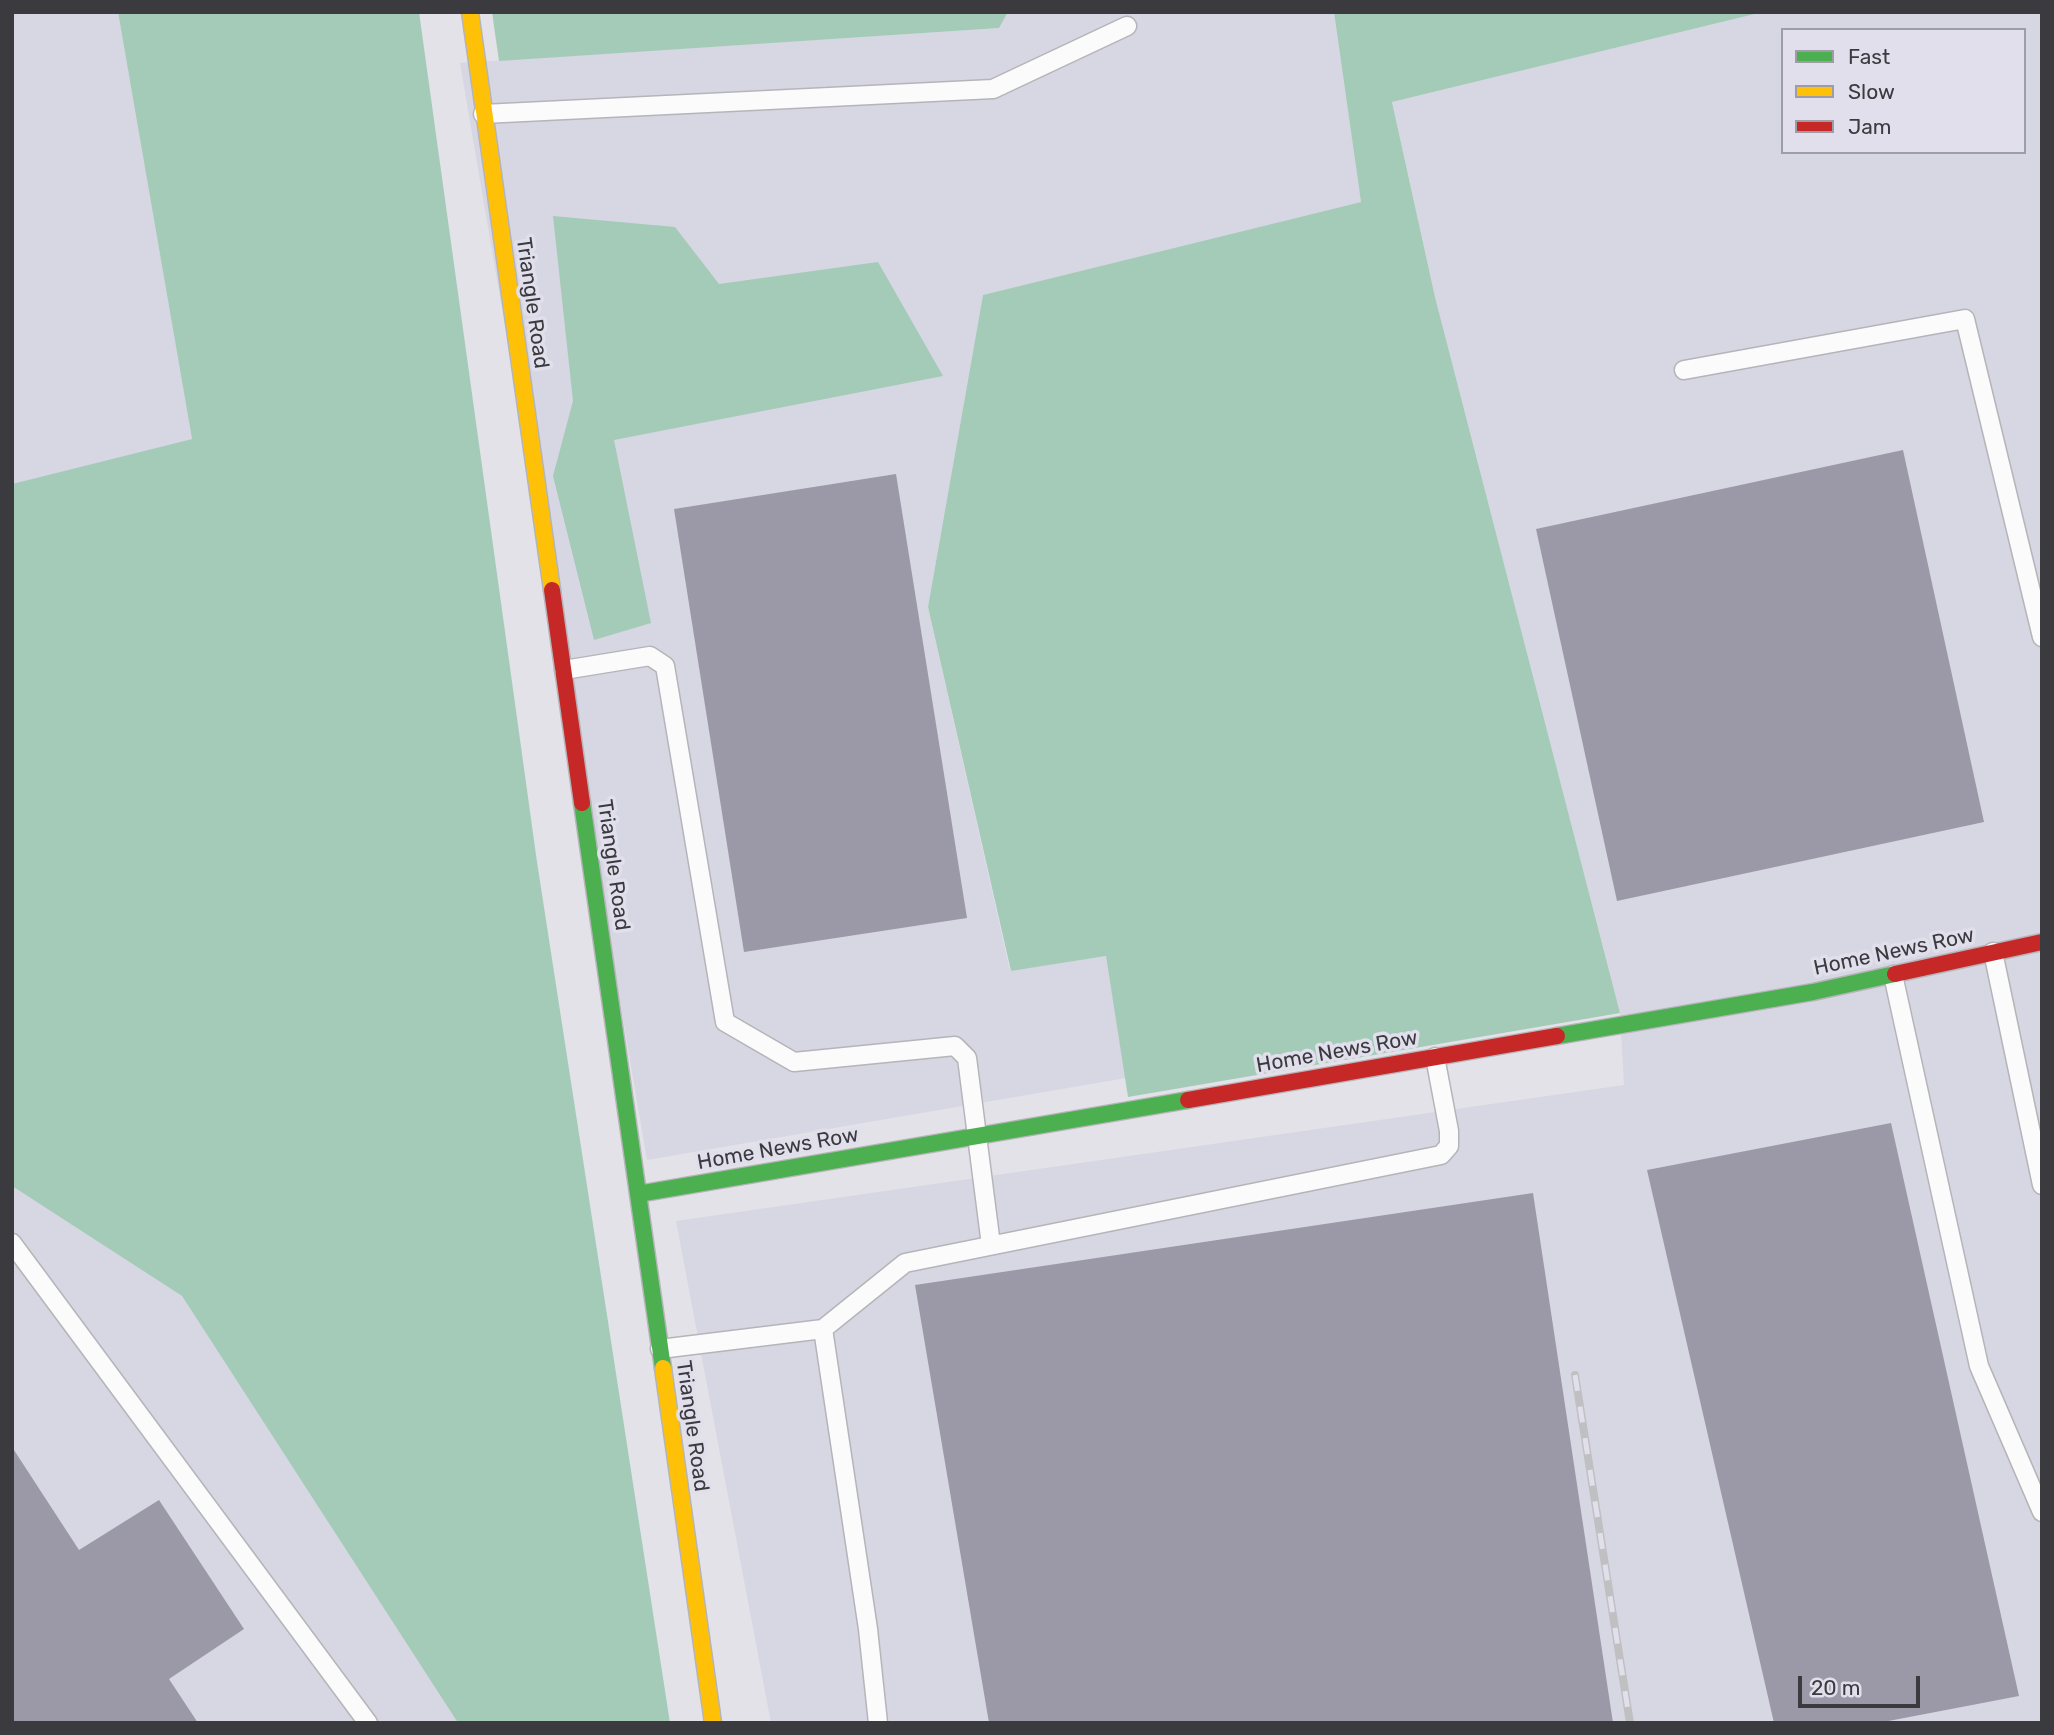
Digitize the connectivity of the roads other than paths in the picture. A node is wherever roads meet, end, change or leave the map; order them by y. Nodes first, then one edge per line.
1 (470, 12) edge
2 (1127, 26) dead end
3 (483, 114) junction
4 (1684, 370) dead end
5 (2042, 637) edge
6 (564, 670) junction
7 (2042, 942) edge
8 (1993, 953) junction
9 (1893, 975) junction
10 (1434, 1057) junction
11 (977, 1136) junction
12 (2042, 1185) edge
13 (638, 1194) junction
14 (12, 1243) edge
15 (991, 1245) junction
16 (822, 1329) junction
17 (660, 1349) junction
18 (2042, 1512) edge
19 (368, 1723) edge
20 (713, 1723) edge
21 (878, 1723) edge

1 - 3 street, Triangle Road
2 - 3 lane
3 - 6 street, Triangle Road
4 - 5 lane
6 - 11 lane
6 - 13 street, Triangle Road
7 - 8 street, Home News Row
8 - 9 street, Home News Row
8 - 12 lane
9 - 10 street, Home News Row
9 - 18 lane
10 - 11 street, Home News Row
10 - 15 lane
11 - 13 street, Home News Row
11 - 15 lane
13 - 17 street, Triangle Road
14 - 19 lane
15 - 16 lane
16 - 17 lane
16 - 21 lane
17 - 20 street, Triangle Road

